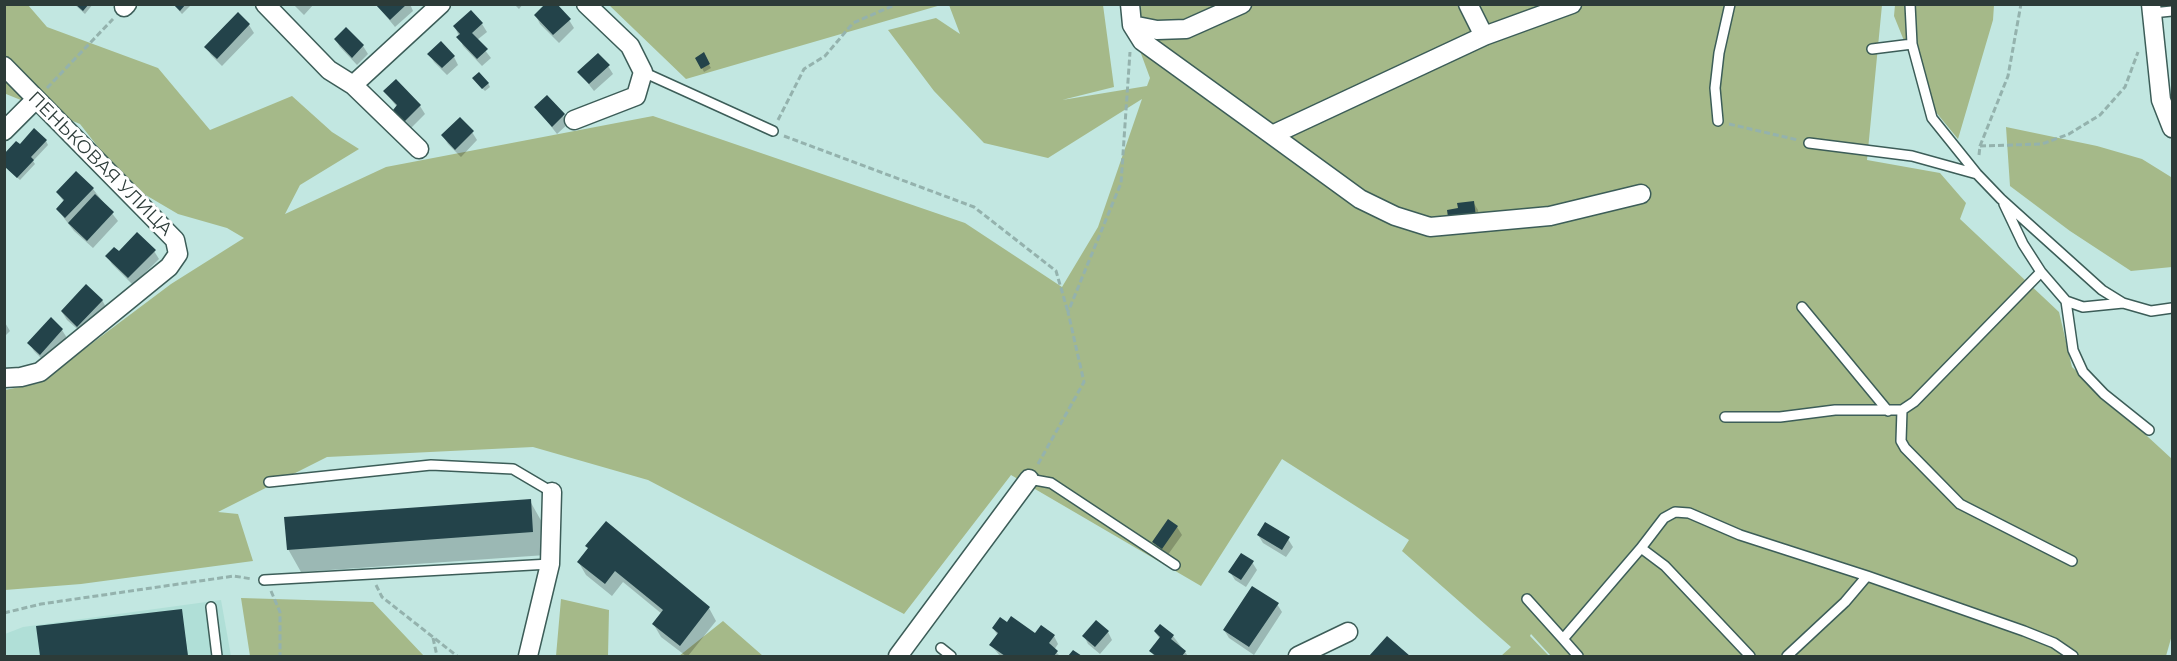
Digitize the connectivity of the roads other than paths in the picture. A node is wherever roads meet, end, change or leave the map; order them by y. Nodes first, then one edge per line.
1 (264, 4) edge
2 (441, 4) edge
3 (586, 4) edge
4 (1130, 4) edge
5 (1242, 4) edge
6 (1468, 4) edge
7 (1572, 4) edge
8 (1730, 4) edge
9 (1910, 4) edge
10 (2151, 9) edge
11 (2172, 11) edge
12 (1132, 25) junction
13 (1484, 36) junction
14 (1912, 44) junction
15 (1872, 49) dead end
16 (4, 66) edge
17 (643, 72) junction
18 (353, 85) junction
19 (35, 100) junction
20 (574, 120) dead end
21 (1718, 121) road end
22 (2172, 128) edge
23 (4, 130) edge
24 (773, 131) road end
25 (1272, 135) junction
26 (1809, 142) road end
27 (419, 149) dead end
28 (1977, 174) junction
29 (1641, 194) dead end
30 (2001, 199) junction
31 (2041, 272) junction
32 (2066, 300) junction
33 (2123, 303) junction
34 (1802, 307) dead end
35 (2172, 308) edge
36 (4, 378) edge
37 (1902, 410) junction
38 (1888, 411) junction
39 (1725, 417) dead end
40 (2150, 430) dead end
41 (1029, 479) joint
42 (269, 482) dead end
43 (552, 492) joint
44 (1641, 548) junction
45 (2072, 561) dead end
46 (550, 564) junction
47 (1175, 565) dead end
48 (1867, 576) junction
49 (264, 580) road end
50 (1527, 599) dead end
51 (211, 607) dead end
52 (1348, 632) dead end
53 (1563, 639) junction
54 (941, 648) dead end
55 (217, 657) edge
56 (528, 657) edge
57 (898, 657) edge
58 (951, 657) edge
59 (1298, 657) edge
60 (1578, 657) edge
61 (1750, 657) edge
62 (1787, 657) edge
63 (2073, 657) edge

1 - 18 street
2 - 18 street
3 - 17 street
4 - 12 street
5 - 12 street
6 - 13 street
7 - 13 street
8 - 21 lane
9 - 14 lane
10 - 11 lane
10 - 22 street
12 - 25 street
13 - 25 street
14 - 15 lane
14 - 28 lane
16 - 19 street, ПЕНЬКОВАЯ УЛИЦА
17 - 20 street
17 - 24 lane
18 - 27 street
19 - 23 street
19 - 36 street, ПЕНЬКОВАЯ УЛИЦА
25 - 29 street
26 - 28 lane
28 - 30 lane
30 - 31 lane
30 - 33 lane
31 - 32 lane
31 - 37 lane
32 - 33 lane
32 - 40 lane
33 - 35 lane
34 - 38 lane
37 - 38 lane
37 - 45 lane
38 - 39 lane
41 - 47 lane
41 - 57 street
42 - 43 lane
43 - 46 street
44 - 48 lane
44 - 53 lane
44 - 61 lane
46 - 49 lane
46 - 56 street
48 - 62 lane
48 - 63 lane
50 - 53 lane
51 - 55 lane
52 - 59 street
53 - 60 lane
54 - 58 lane

